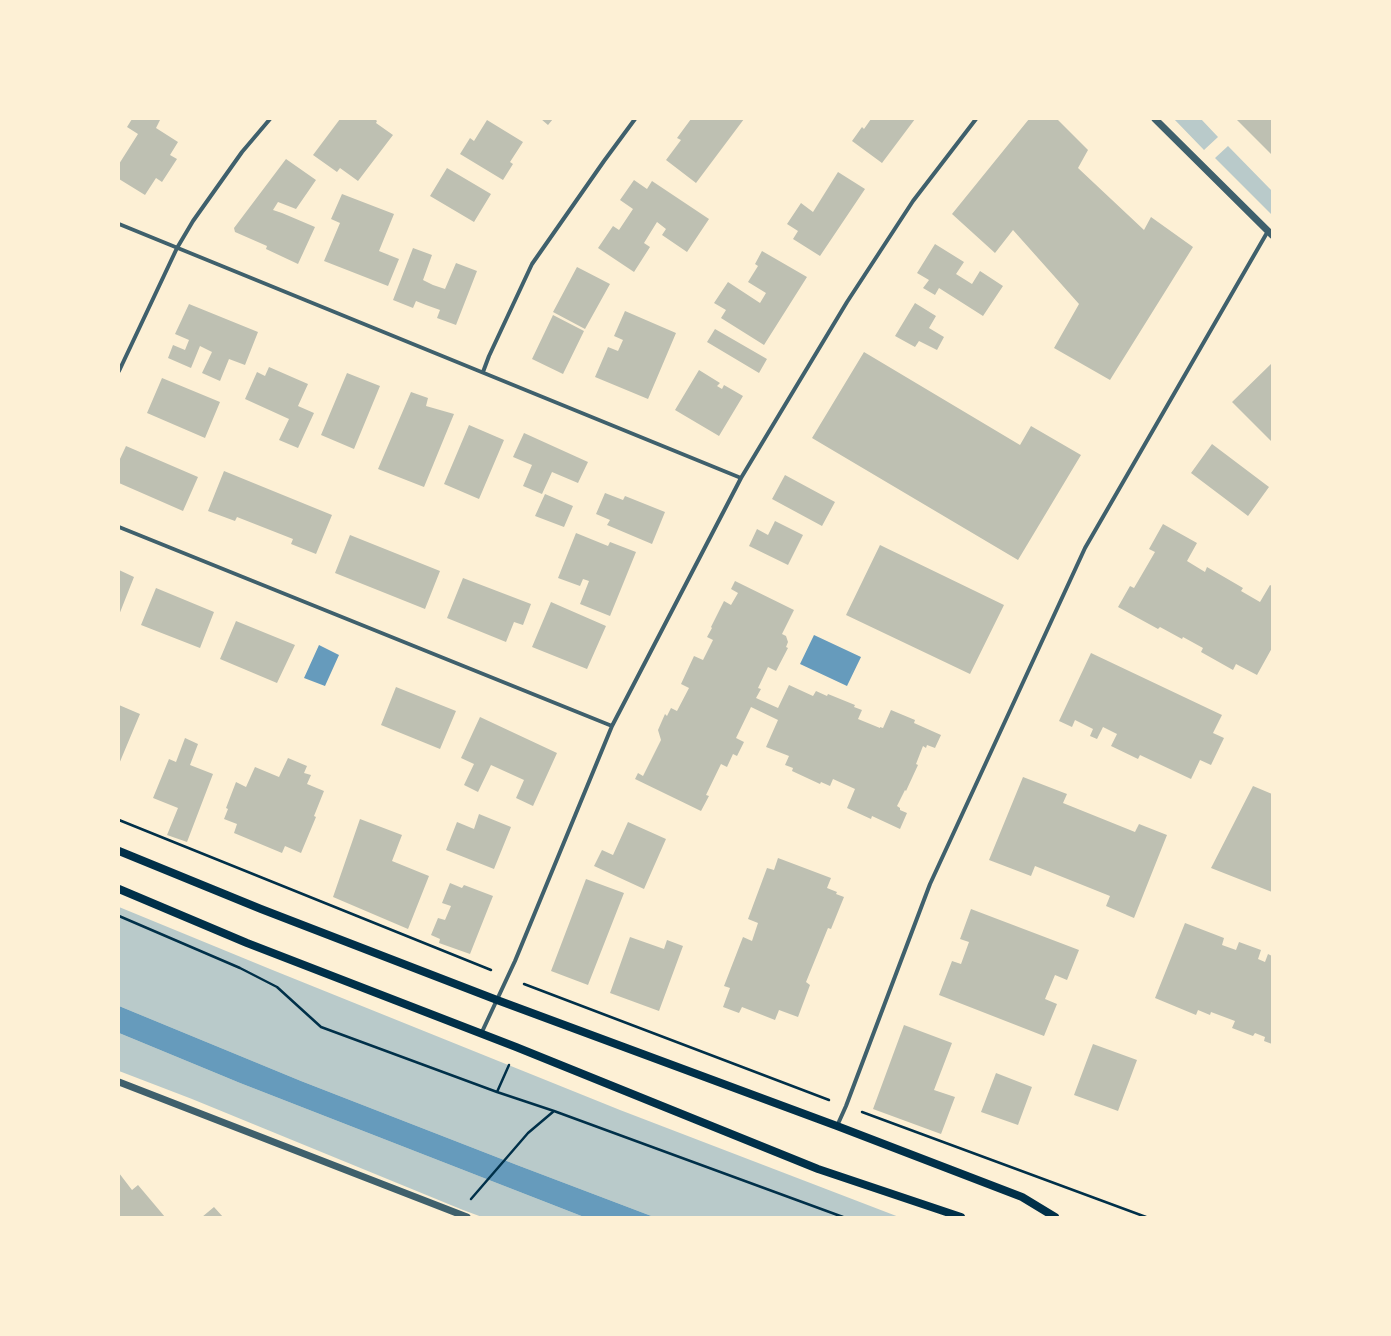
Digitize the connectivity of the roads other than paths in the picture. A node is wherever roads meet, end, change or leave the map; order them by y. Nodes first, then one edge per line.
1 (270, 119) edge
2 (635, 119) edge
3 (976, 119) edge
4 (1155, 119) edge
5 (119, 224) edge
6 (1270, 233) edge
7 (177, 248) junction
8 (119, 371) edge
9 (483, 372) junction
10 (741, 478) junction
11 (119, 527) edge
12 (612, 726) junction
13 (119, 851) edge
14 (119, 889) edge
15 (497, 1000) junction
16 (481, 1034) junction
17 (119, 1082) edge
18 (837, 1126) junction
19 (454, 1215) edge
20 (467, 1217) edge
21 (961, 1217) edge
22 (1055, 1217) edge

1 - 7 street
2 - 9 street
3 - 10 street
4 - 6 street
5 - 7 street
6 - 18 street
7 - 8 street
7 - 9 street
9 - 10 street
10 - 12 street
11 - 12 street
12 - 15 street
13 - 15 main road
14 - 16 main road
15 - 16 street
15 - 18 main road
16 - 21 main road
17 - 19 street
18 - 22 main road
19 - 20 street

